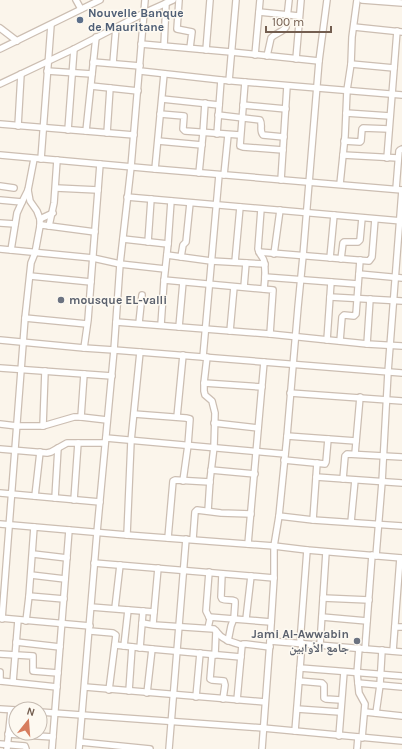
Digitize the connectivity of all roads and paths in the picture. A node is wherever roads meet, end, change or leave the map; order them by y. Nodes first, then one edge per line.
1 (76, 0) edge
2 (100, 0) edge
3 (145, 0) edge
4 (173, 0) edge
5 (179, 0) edge
6 (210, 0) edge
7 (236, 0) edge
8 (260, 0) edge
9 (289, 0) edge
10 (301, 0) edge
11 (327, 0) edge
12 (357, 0) edge
13 (362, 0) edge
14 (166, 3) junction
15 (402, 4) edge
16 (81, 9) junction
17 (259, 12) junction
18 (144, 13) junction
19 (287, 15) junction
20 (299, 16) junction
21 (51, 25) junction
22 (116, 27) junction
23 (354, 27) junction
24 (0, 28) edge
25 (400, 31) edge
26 (96, 37) junction
27 (17, 41) junction
28 (142, 44) junction
29 (164, 46) junction
30 (190, 48) junction
31 (0, 49) edge
32 (74, 49) junction
33 (206, 50) junction
34 (399, 50) edge
35 (231, 52) junction
36 (255, 55) junction
37 (268, 56) junction
38 (296, 59) junction
39 (48, 60) junction
40 (319, 61) junction
41 (93, 62) junction
42 (114, 63) junction
43 (351, 64) junction
44 (140, 68) junction
45 (394, 68) junction
46 (48, 71) junction
47 (72, 72) junction
48 (21, 74) junction
49 (92, 74) junction
50 (164, 74) junction
51 (221, 80) junction
52 (229, 81) junction
53 (245, 82) junction
54 (0, 84) edge
55 (91, 86) junction
56 (287, 86) junction
57 (110, 88) junction
58 (317, 88) junction
59 (347, 90) junction
60 (138, 91) junction
61 (392, 94) junction
62 (402, 95) edge
63 (162, 99) junction
64 (205, 103) junction
65 (219, 105) junction
66 (243, 105) junction
67 (286, 109) junction
68 (346, 113) junction
69 (160, 114) junction
70 (218, 115) junction
71 (390, 116) junction
72 (242, 118) junction
73 (0, 124) edge
74 (18, 126) junction
75 (43, 128) junction
76 (389, 129) junction
77 (68, 130) junction
78 (86, 131) junction
79 (107, 133) junction
80 (203, 133) junction
81 (216, 134) junction
82 (134, 135) junction
83 (228, 135) junction
84 (240, 136) junction
85 (284, 137) junction
86 (158, 141) junction
87 (344, 141) junction
88 (202, 145) junction
89 (402, 149) edge
90 (283, 150) junction
91 (0, 155) edge
92 (343, 155) junction
93 (388, 158) junction
94 (398, 158) junction
95 (34, 159) junction
96 (41, 159) junction
97 (58, 160) junction
98 (100, 164) junction
99 (130, 167) junction
100 (155, 169) junction
101 (199, 173) junction
102 (222, 175) junction
103 (281, 180) junction
104 (309, 182) junction
105 (340, 184) junction
106 (0, 186) edge
107 (14, 188) dead end
108 (56, 188) junction
109 (28, 190) junction
110 (98, 190) junction
111 (400, 190) edge
112 (127, 197) junction
113 (151, 199) junction
114 (0, 200) edge
115 (171, 201) junction
116 (22, 202) junction
117 (190, 203) junction
118 (216, 205) junction
119 (240, 207) junction
120 (261, 209) junction
121 (280, 210) junction
122 (306, 212) junction
123 (53, 213) junction
124 (334, 215) junction
125 (362, 218) junction
126 (375, 219) junction
127 (401, 221) edge
128 (40, 222) junction
129 (0, 223) edge
130 (15, 224) junction
131 (49, 226) junction
132 (95, 232) junction
133 (122, 239) junction
134 (148, 242) junction
135 (168, 244) junction
136 (0, 249) edge
137 (11, 250) junction
138 (36, 252) junction
139 (259, 252) junction
140 (274, 254) junction
141 (167, 255) junction
142 (303, 256) junction
143 (181, 257) junction
144 (93, 258) junction
145 (330, 258) junction
146 (341, 259) junction
147 (360, 260) junction
148 (211, 261) junction
149 (235, 262) junction
150 (246, 263) junction
151 (120, 264) junction
152 (265, 264) junction
153 (165, 269) junction
154 (359, 274) junction
155 (30, 276) junction
156 (265, 277) junction
157 (396, 277) junction
158 (402, 278) edge
159 (164, 280) junction
160 (300, 280) junction
161 (91, 282) junction
162 (183, 282) junction
163 (331, 282) junction
164 (358, 284) junction
165 (209, 285) junction
166 (234, 287) junction
167 (244, 288) junction
168 (264, 289) junction
169 (142, 295) dead end
170 (330, 297) junction
171 (358, 298) junction
172 (370, 299) junction
173 (393, 300) junction
174 (402, 301) edge
175 (25, 318) junction
176 (116, 322) junction
177 (139, 323) junction
178 (87, 324) junction
179 (161, 325) junction
180 (179, 327) junction
181 (205, 329) junction
182 (230, 331) junction
183 (270, 334) junction
184 (295, 337) junction
185 (0, 340) edge
186 (327, 340) junction
187 (340, 341) junction
188 (24, 342) junction
189 (367, 344) junction
190 (390, 345) junction
191 (402, 346) edge
192 (84, 348) junction
193 (114, 350) junction
194 (140, 352) junction
195 (183, 355) junction
196 (205, 357) junction
197 (264, 362) junction
198 (293, 364) junction
199 (0, 368) edge
200 (22, 370) junction
201 (45, 371) junction
202 (388, 372) junction
203 (402, 373) edge
204 (84, 374) junction
205 (112, 376) junction
206 (204, 383) junction
207 (262, 388) junction
208 (290, 393) junction
209 (360, 397) junction
210 (386, 399) junction
211 (402, 401) edge
212 (134, 414) junction
213 (81, 417) junction
214 (177, 417) junction
215 (107, 420) junction
216 (214, 423) junction
217 (0, 424) edge
218 (17, 426) junction
219 (43, 426) junction
220 (258, 428) junction
221 (287, 436) junction
222 (328, 439) junction
223 (105, 440) junction
224 (131, 441) junction
225 (356, 441) junction
226 (78, 443) junction
227 (188, 445) junction
228 (214, 447) junction
229 (58, 448) junction
230 (0, 449) edge
231 (15, 450) junction
232 (257, 451) junction
233 (40, 452) junction
234 (285, 454) junction
235 (355, 454) junction
236 (383, 455) junction
237 (402, 456) edge
238 (284, 460) junction
239 (317, 463) junction
240 (211, 470) junction
241 (255, 474) junction
242 (316, 477) junction
243 (343, 479) junction
244 (355, 480) junction
245 (183, 481) junction
246 (210, 482) junction
247 (382, 482) junction
248 (402, 483) edge
249 (0, 493) edge
250 (12, 494) junction
251 (35, 496) junction
252 (55, 498) junction
253 (74, 500) junction
254 (100, 502) junction
255 (208, 511) junction
256 (251, 514) junction
257 (279, 516) junction
258 (313, 520) junction
259 (351, 522) junction
260 (0, 524) edge
261 (378, 524) junction
262 (9, 525) junction
263 (402, 526) edge
264 (34, 527) junction
265 (69, 530) junction
266 (97, 532) junction
267 (127, 535) junction
268 (168, 538) junction
269 (190, 539) junction
270 (248, 544) junction
271 (274, 546) junction
272 (307, 550) junction
273 (326, 552) junction
274 (32, 554) junction
275 (374, 555) junction
276 (67, 558) junction
277 (401, 558) edge
278 (94, 563) junction
279 (120, 565) junction
280 (158, 568) junction
281 (184, 570) junction
282 (210, 572) junction
283 (222, 574) junction
284 (30, 575) junction
285 (250, 576) junction
286 (65, 578) junction
287 (274, 578) junction
288 (400, 586) edge
289 (29, 596) junction
290 (323, 598) junction
291 (64, 599) junction
292 (369, 600) junction
293 (399, 605) edge
294 (91, 607) junction
295 (115, 608) junction
296 (128, 610) junction
297 (142, 611) junction
298 (154, 612) junction
299 (209, 617) junction
300 (322, 617) junction
301 (1, 618) edge
302 (234, 618) junction
303 (246, 619) junction
304 (18, 620) junction
305 (26, 621) junction
306 (367, 621) junction
307 (271, 622) junction
308 (142, 623) junction
309 (62, 624) junction
310 (153, 624) junction
311 (180, 626) junction
312 (395, 627) junction
313 (402, 627) edge
314 (208, 628) junction
315 (90, 629) junction
316 (216, 632) junction
317 (228, 641) junction
318 (16, 642) junction
319 (301, 643) junction
320 (270, 644) junction
321 (115, 645) junction
322 (242, 645) junction
323 (320, 645) junction
324 (124, 646) junction
325 (60, 647) junction
326 (132, 647) junction
327 (140, 648) junction
328 (152, 649) junction
329 (362, 649) junction
330 (382, 650) junction
331 (177, 651) junction
332 (393, 651) junction
333 (402, 652) edge
334 (200, 653) junction
335 (0, 654) edge
336 (15, 655) junction
337 (213, 655) junction
338 (241, 657) junction
339 (300, 668) junction
340 (0, 672) edge
341 (344, 672) junction
342 (58, 673) junction
343 (357, 673) junction
344 (381, 674) junction
345 (402, 676) edge
346 (0, 681) edge
347 (299, 681) junction
348 (12, 682) junction
349 (358, 683) junction
350 (380, 685) junction
351 (57, 687) junction
352 (85, 687) junction
353 (402, 687) edge
354 (110, 690) junction
355 (129, 691) junction
356 (147, 693) junction
357 (174, 695) junction
358 (196, 697) junction
359 (223, 699) junction
360 (237, 700) junction
361 (341, 700) junction
362 (265, 702) junction
363 (297, 709) junction
364 (340, 712) junction
365 (365, 712) junction
366 (48, 713) edge
367 (376, 713) junction
368 (55, 714) junction
369 (82, 716) junction
370 (402, 716) edge
371 (171, 722) junction
372 (263, 728) junction
373 (295, 731) junction
374 (8, 734) edge
375 (339, 736) junction
376 (48, 737) edge
377 (53, 737) junction
378 (360, 738) junction
379 (402, 741) edge
380 (80, 742) junction
381 (0, 744) edge
382 (7, 747) edge
383 (104, 747) edge
384 (123, 748) edge
385 (26, 749) edge
386 (52, 749) edge
387 (80, 749) edge
388 (146, 749) edge
389 (169, 749) edge
390 (262, 749) edge
391 (357, 749) edge

1 - 16 street
2 - 16 street
3 - 18 street
4 - 14 street
5 - 30 street
6 - 33 street
7 - 35 street
8 - 17 street
9 - 19 street
10 - 20 street
11 - 40 street
12 - 23 street
13 - 15 street
14 - 18 street
14 - 29 street
16 - 21 street
17 - 19 street
17 - 36 street
18 - 22 street
18 - 28 street
19 - 20 street
19 - 37 street
20 - 38 street
21 - 27 street
21 - 39 street
22 - 26 street
22 - 42 street
23 - 25 street
23 - 43 street
24 - 27 street
25 - 34 street
26 - 32 street
26 - 41 street
27 - 31 street
28 - 29 street
28 - 44 street
29 - 30 street
30 - 33 street
32 - 39 street
32 - 47 street
33 - 35 street
34 - 45 street
35 - 36 street
35 - 52 street
36 - 37 street
37 - 38 street
38 - 40 street
39 - 46 street
39 - 48 street
40 - 58 street
41 - 42 street
41 - 49 street
42 - 44 street
43 - 45 street
43 - 59 street
44 - 50 street
44 - 60 street
45 - 61 street
46 - 47 street
46 - 75 street
47 - 49 street
47 - 77 street
48 - 54 street
48 - 74 street
49 - 55 street
50 - 51 street
50 - 63 street
51 - 52 street
51 - 65 street
52 - 53 street
53 - 56 street
53 - 66 street
55 - 57 street
55 - 78 street
56 - 58 street
56 - 67 street
57 - 60 street
57 - 79 street
58 - 59 street
58 - 104 street
59 - 61 street
59 - 68 street
60 - 82 street
61 - 62 street
61 - 71 street
63 - 64 street
63 - 69 street
64 - 65 street
64 - 80 street
65 - 70 street
66 - 67 street
66 - 72 street
67 - 85 street
68 - 71 street
68 - 87 street
69 - 80 street
69 - 86 street
70 - 72 street
70 - 81 street
71 - 76 street
72 - 84 street
72 - 85 street
73 - 74 street
74 - 75 street
75 - 77 street
75 - 96 street
76 - 87 street
76 - 93 street
77 - 78 street
78 - 79 street
79 - 82 street
80 - 81 street
80 - 88 street
81 - 83 street
82 - 99 street
83 - 84 street
83 - 102 street
84 - 90 street
85 - 90 street
86 - 88 street
86 - 100 street
87 - 92 street
88 - 101 street
89 - 94 street
90 - 103 street
91 - 95 street
92 - 93 street
92 - 105 street
93 - 94 street
94 - 111 street
95 - 96 street
95 - 109 street
96 - 97 street
97 - 98 street
97 - 108 street
98 - 99 street
98 - 110 street
99 - 100 street
99 - 112 street
100 - 101 street
101 - 102 street
102 - 103 street
102 - 118 street
103 - 104 street
104 - 105 street
104 - 122 street
105 - 111 street
106 - 107 street
108 - 110 street
108 - 123 street
109 - 116 street
109 - 128 street
110 - 132 street
111 - 127 street
112 - 113 street
112 - 133 street
113 - 115 street
113 - 134 street
114 - 116 street
115 - 117 street
115 - 135 street
116 - 130 street
117 - 118 street
117 - 143 street
118 - 119 street
118 - 148 street
119 - 120 street
119 - 149 street
120 - 121 street
120 - 139 street
121 - 122 street
121 - 140 street
122 - 124 street
122 - 142 street
123 - 128 street
123 - 131 street
124 - 125 street
124 - 145 street
125 - 126 street
125 - 146 street
126 - 127 street
126 - 147 street
127 - 157 street
128 - 131 street
128 - 138 street
129 - 130 street
130 - 137 street
131 - 132 street
132 - 144 street
133 - 134 street
133 - 151 street
134 - 135 street
135 - 141 street
136 - 137 street
137 - 138 street
138 - 144 street
138 - 155 street
139 - 140 street
139 - 152 street
140 - 142 street
141 - 143 street
141 - 153 street
142 - 145 street
142 - 160 street
143 - 148 street
144 - 151 street
144 - 161 street
145 - 146 street
146 - 147 street
147 - 154 street
148 - 149 street
148 - 165 street
149 - 150 street
150 - 152 street
150 - 167 street
151 - 153 street
151 - 176 street
152 - 156 street
153 - 159 street
154 - 157 street
154 - 164 street
155 - 161 street
155 - 175 street
156 - 160 street
156 - 168 street
157 - 158 street
157 - 173 street
159 - 162 street
159 - 179 street
160 - 163 street
160 - 184 street
161 - 178 street
162 - 165 street
162 - 180 street
163 - 164 street
163 - 170 street
164 - 171 street
165 - 166 street
165 - 181 street
166 - 167 street
166 - 182 street
167 - 168 street
168 - 183 street
169 - 177 street
170 - 171 street
170 - 186 street
171 - 172 street
171 - 187 street
172 - 173 street
172 - 189 street
173 - 174 street
173 - 190 street
175 - 178 street
175 - 188 street
176 - 177 street
176 - 193 street
177 - 179 street
178 - 192 street
179 - 180 street
180 - 181 street
181 - 182 street
181 - 196 street
182 - 183 street
183 - 184 street
184 - 186 street
184 - 198 street
185 - 188 street
186 - 187 street
187 - 189 street
188 - 192 street
188 - 200 street
189 - 190 street
190 - 191 street
190 - 202 street
192 - 193 street
193 - 194 street
193 - 205 street
194 - 195 street
194 - 212 street
195 - 196 street
195 - 214 street
196 - 197 street
196 - 206 street
197 - 198 street
197 - 207 street
198 - 202 street
198 - 208 street
199 - 200 street
200 - 201 street
200 - 218 street
201 - 204 street
201 - 219 street
202 - 203 street
202 - 210 street
204 - 205 street
204 - 213 street
205 - 215 street
206 - 207 street
206 - 216 street
207 - 220 street
208 - 209 street
208 - 221 street
209 - 210 street
209 - 225 street
210 - 211 street
210 - 236 street
212 - 214 street
212 - 224 street
213 - 215 street
213 - 219 street
214 - 227 street
215 - 223 street
216 - 220 street
216 - 228 street
217 - 218 street
218 - 219 street
218 - 231 street
220 - 232 street
221 - 222 street
221 - 234 street
222 - 225 street
222 - 239 street
223 - 224 street
223 - 226 street
223 - 254 street
224 - 227 street
224 - 267 street
225 - 235 street
226 - 229 street
226 - 253 street
227 - 228 street
227 - 245 street
228 - 232 street
228 - 240 street
229 - 233 street
229 - 252 street
230 - 231 street
231 - 233 street
231 - 250 street
232 - 234 street
232 - 241 street
233 - 251 street
234 - 238 street
235 - 236 street
235 - 243 street
236 - 237 street
236 - 247 street
238 - 239 street
238 - 257 street
239 - 242 street
240 - 241 street
240 - 246 street
241 - 256 street
242 - 243 street
242 - 258 street
243 - 244 street
244 - 247 street
244 - 259 street
245 - 246 street
245 - 268 street
246 - 255 street
247 - 248 street
247 - 261 street
249 - 250 street
250 - 251 street
250 - 262 street
251 - 252 street
252 - 253 street
253 - 254 street
254 - 266 street
255 - 256 street
255 - 269 street
256 - 270 street
257 - 258 street
257 - 271 street
258 - 259 street
259 - 261 street
260 - 262 street
261 - 263 street
261 - 275 street
262 - 264 street
262 - 301 street
264 - 265 street
264 - 274 street
265 - 266 street
265 - 276 street
266 - 267 street
266 - 278 street
267 - 268 street
268 - 269 street
269 - 270 street
269 - 281 street
270 - 271 street
271 - 272 street
271 - 287 street
272 - 273 street
272 - 319 street
273 - 275 street
273 - 290 street
274 - 276 street
274 - 284 street
275 - 277 street
275 - 292 street
276 - 286 street
277 - 288 street
278 - 279 street
278 - 294 street
279 - 280 street
279 - 295 street
280 - 281 street
280 - 298 street
281 - 282 street
281 - 311 street
282 - 283 street
282 - 299 street
283 - 285 street
283 - 302 street
284 - 286 street
284 - 289 street
285 - 287 street
285 - 303 street
286 - 291 street
287 - 307 street
288 - 293 street
289 - 291 street
289 - 305 street
290 - 292 street
290 - 300 street
291 - 309 street
292 - 306 street
293 - 312 street
294 - 295 street
294 - 315 street
295 - 296 street
296 - 297 street
296 - 324 street
297 - 298 street
297 - 308 street
298 - 310 street
299 - 302 street
299 - 314 street
300 - 306 street
300 - 323 street
301 - 304 street
302 - 303 street
302 - 317 street
303 - 307 street
304 - 305 street
304 - 318 street
305 - 309 street
306 - 329 street
307 - 320 street
308 - 310 street
308 - 327 street
309 - 315 street
309 - 325 street
310 - 311 street
311 - 314 street
311 - 331 street
312 - 313 street
312 - 332 street
314 - 316 street
315 - 321 street
315 - 352 street
316 - 317 street
316 - 337 street
317 - 322 street
318 - 325 street
318 - 336 street
319 - 320 street
319 - 323 street
319 - 339 street
320 - 322 street
320 - 362 street
321 - 324 street
321 - 354 street
322 - 338 street
323 - 329 street
324 - 326 street
325 - 342 street
326 - 327 street
326 - 355 street
327 - 328 street
328 - 331 street
328 - 356 street
329 - 330 street
329 - 343 street
330 - 332 street
330 - 344 street
331 - 334 street
331 - 357 street
332 - 333 street
334 - 337 street
334 - 358 street
335 - 336 street
336 - 342 street
336 - 348 street
337 - 338 street
337 - 359 street
338 - 360 street
339 - 341 street
339 - 347 street
340 - 346 street
341 - 343 street
341 - 361 street
342 - 351 street
343 - 344 street
343 - 349 street
344 - 345 street
344 - 350 street
346 - 348 street
347 - 361 street
347 - 363 street
348 - 351 street
349 - 350 street
349 - 365 street
350 - 353 street
350 - 367 street
351 - 368 street
352 - 354 street
352 - 369 street
354 - 355 street
355 - 356 street
356 - 357 street
357 - 358 street
357 - 371 street
358 - 359 street
359 - 360 street
360 - 362 street
361 - 364 street
362 - 372 street
363 - 364 street
363 - 373 street
364 - 375 street
365 - 367 street
365 - 378 street
366 - 368 street
367 - 370 street
368 - 369 street
368 - 377 street
369 - 371 street
369 - 380 street
371 - 372 street
371 - 389 street
372 - 373 street
372 - 390 street
373 - 375 street
374 - 382 street
375 - 378 street
376 - 377 street
377 - 386 street
378 - 379 street
378 - 391 street
380 - 383 street
380 - 387 street
381 - 382 street
382 - 385 street
383 - 384 street
384 - 388 street

